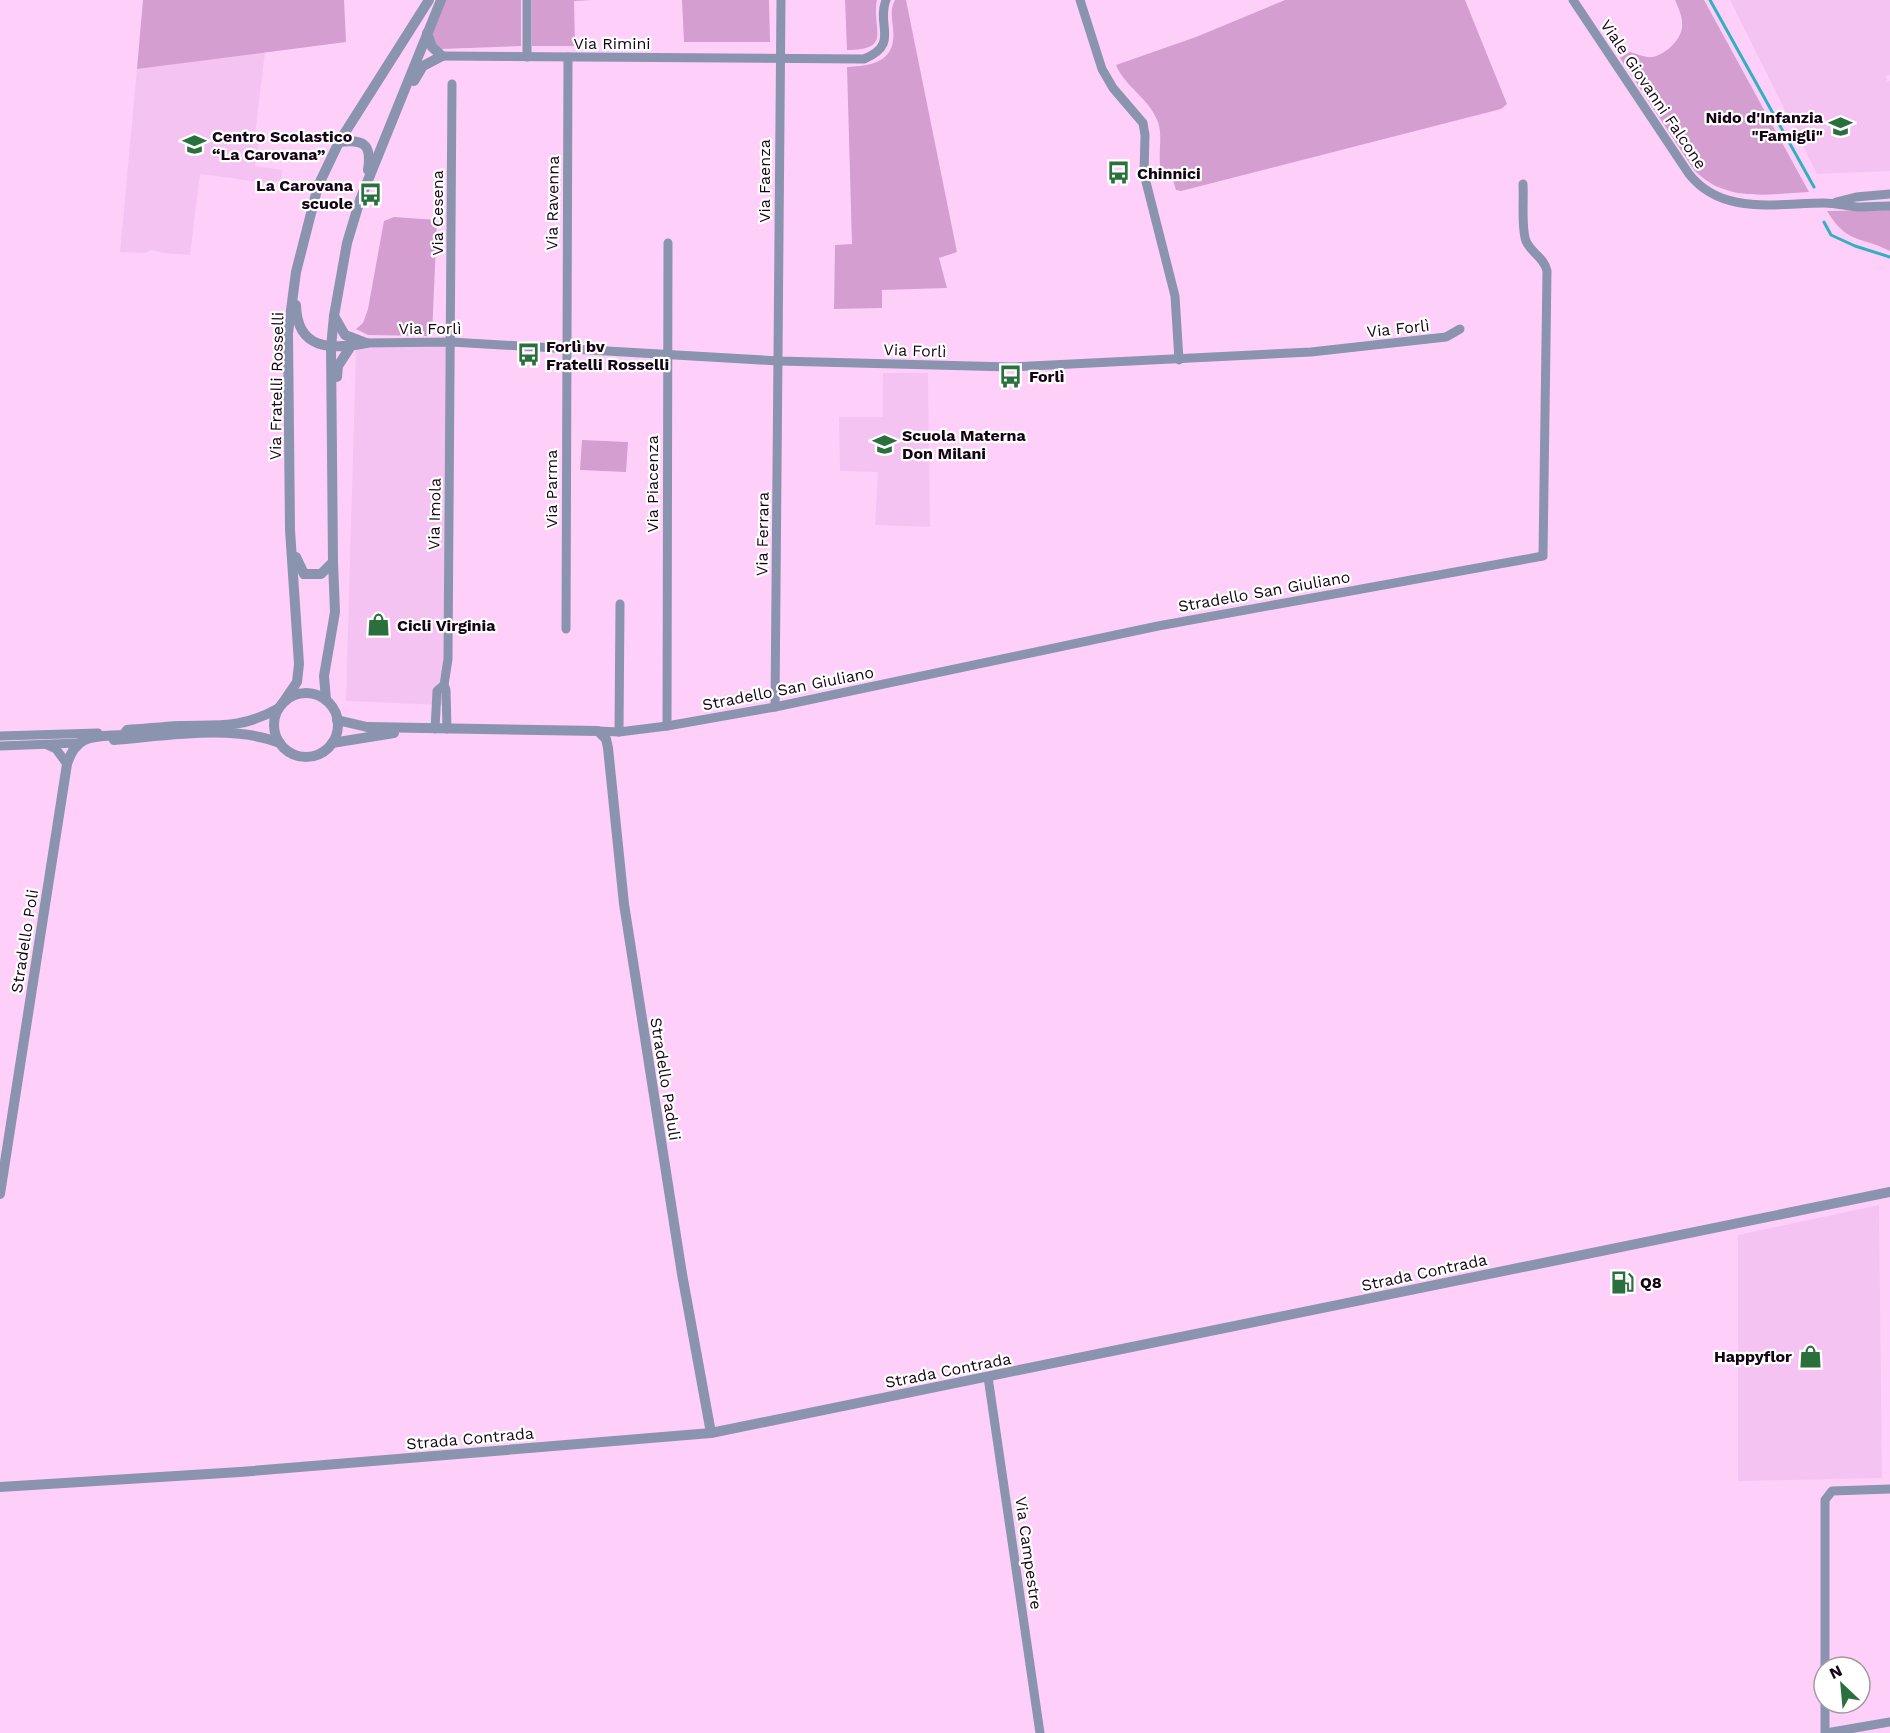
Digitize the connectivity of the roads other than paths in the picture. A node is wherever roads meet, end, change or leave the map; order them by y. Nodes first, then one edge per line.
1 (429, 0) edge
2 (441, 0) edge
3 (527, 0) edge
4 (781, 0) edge
5 (886, 0) edge
6 (1080, 0) edge
7 (1573, 0) edge
8 (427, 33) junction
9 (442, 56) junction
10 (528, 57) junction
11 (568, 57) junction
12 (780, 59) junction
13 (452, 84) dead end
14 (392, 124) junction
15 (339, 142) junction
16 (1523, 184) dead end
17 (364, 188) junction
18 (1890, 194) edge
19 (1828, 203) junction
20 (1890, 206) edge
21 (668, 243) dead end
22 (296, 272) junction
23 (334, 316) junction
24 (1460, 329) dead end
25 (451, 342) junction
26 (366, 343) junction
27 (351, 346) junction
28 (331, 347) junction
29 (566, 349) junction
30 (667, 355) junction
31 (1179, 360) junction
32 (779, 362) junction
33 (332, 432) junction
34 (290, 530) junction
35 (333, 562) junction
36 (620, 604) dead end
37 (566, 628) dead end
38 (326, 700) junction
39 (281, 706) junction
40 (775, 706) junction
41 (337, 720) junction
42 (667, 726) junction
43 (420, 729) junction
44 (441, 729) junction
45 (127, 730) junction
46 (598, 731) junction
47 (619, 732) junction
48 (0, 739) edge
49 (78, 743) junction
50 (280, 743) junction
51 (332, 743) junction
52 (47, 745) junction
53 (0, 746) edge
54 (25, 746) junction
55 (66, 764) junction
56 (1890, 1192) edge
57 (0, 1194) edge
58 (988, 1377) junction
59 (711, 1432) junction
60 (0, 1487) edge
61 (1890, 1489) edge
62 (1825, 1655) edge
63 (1825, 1715) edge
64 (1890, 1722) edge
65 (1040, 1733) edge
66 (1825, 1733) edge

1 - 15 street, Via Fratelli Rosselli
2 - 8 street
3 - 10 street
4 - 12 street, Via Faenza
5 - 12 street, Via Rimini
6 - 31 street
7 - 19 street, Viale Giovanni Falcone
8 - 9 street
8 - 14 street
9 - 10 street, Via Rimini
9 - 14 street
10 - 11 street, Via Rimini
11 - 12 street, Via Rimini
11 - 29 street, Via Ravenna
12 - 32 street, Via Faenza
13 - 25 street, Via Cesena
14 - 17 street
15 - 17 street
15 - 22 street, Via Fratelli Rosselli
16 - 40 street, Stradello San Giuliano
17 - 23 street
18 - 19 street
19 - 20 street
21 - 30 street, Via Piacenza
22 - 28 street
22 - 34 street, Via Fratelli Rosselli
23 - 26 street
23 - 28 street
24 - 31 street, Via Forlì
25 - 26 street, Via Forlì
25 - 29 street, Via Forlì
25 - 44 street, Via Imola
26 - 27 street
27 - 28 street
27 - 33 street
28 - 33 street
29 - 30 street, Via Forlì
29 - 37 street, Via Parma
30 - 32 street, Via Forlì
30 - 42 street, Via Piacenza
31 - 32 street, Via Forlì
32 - 40 street, Via Ferrara
33 - 35 street
34 - 35 street, Via Fratelli Rosselli
34 - 39 street, Via Fratelli Rosselli
35 - 38 street
36 - 47 street
38 - 39 street
38 - 41 street
39 - 45 street
39 - 50 street
40 - 42 street, Stradello San Giuliano
41 - 43 street, Stradello San Giuliano
41 - 51 street
42 - 47 street, Stradello San Giuliano
43 - 44 street, Stradello San Giuliano
43 - 51 street, Stradello San Giuliano
44 - 46 street, Stradello San Giuliano
45 - 48 street
45 - 49 street
46 - 47 street, Stradello San Giuliano
46 - 59 street, Stradello Paduli
48 - 54 street
49 - 50 street
49 - 52 street
49 - 55 street, Stradello Poli
50 - 51 street
52 - 54 street
52 - 55 street
53 - 54 street
55 - 57 street, Stradello Poli
56 - 58 street, Strada Contrada
58 - 59 street, Strada Contrada
58 - 65 street, Via Campestre
59 - 60 street, Strada Contrada
61 - 62 street
63 - 66 street
64 - 66 street

